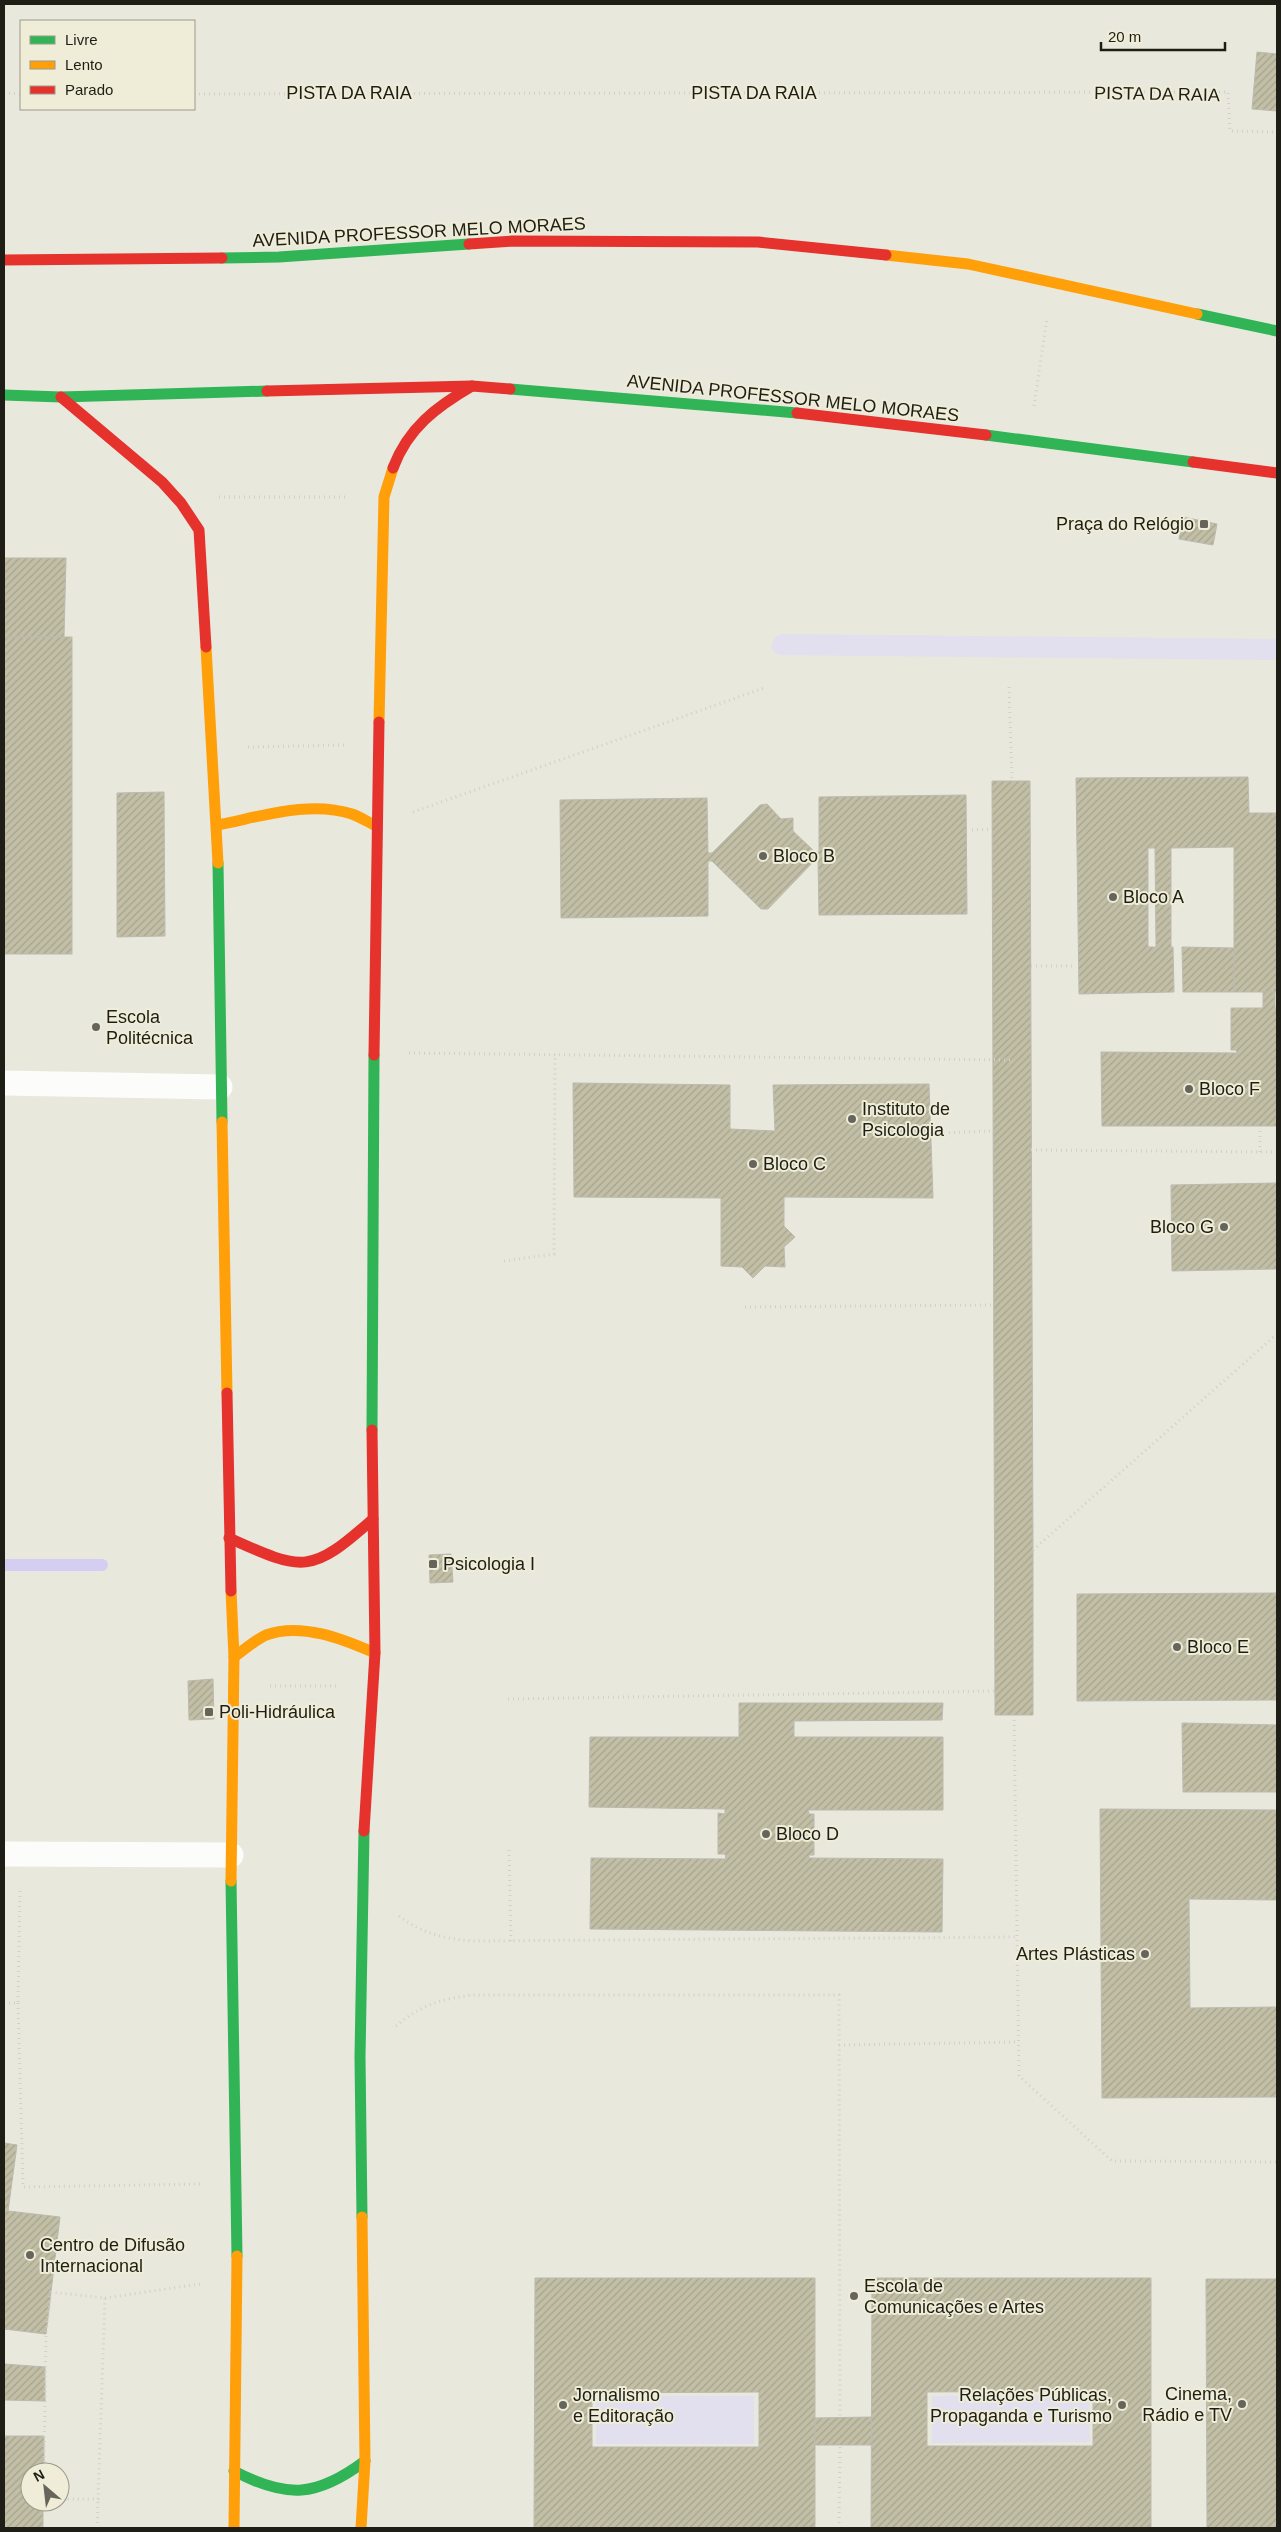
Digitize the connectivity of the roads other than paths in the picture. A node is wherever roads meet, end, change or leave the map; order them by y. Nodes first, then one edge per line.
1 (4, 260) edge
2 (1277, 331) edge
3 (472, 386) junction
4 (4, 394) edge
5 (61, 397) junction
6 (1277, 473) edge
7 (217, 825) junction
8 (376, 826) junction
9 (4, 1083) edge
10 (220, 1087) junction
11 (374, 1519) junction
12 (229, 1538) junction
13 (375, 1654) junction
14 (234, 1656) junction
15 (12, 1854) edge
16 (232, 1855) junction
17 (365, 2461) junction
18 (234, 2471) junction
19 (234, 2528) edge
20 (361, 2528) edge

1 - 2 street, AVENIDA PROFESSOR MELO MORAES
3 - 5 street, AVENIDA PROFESSOR MELO MORAES
3 - 6 street, AVENIDA PROFESSOR MELO MORAES
3 - 8 street
4 - 5 street, AVENIDA PROFESSOR MELO MORAES
5 - 7 street
7 - 8 street
7 - 10 street
8 - 11 street
9 - 10 lane
10 - 12 street
11 - 12 street
11 - 13 street
12 - 14 street
13 - 14 street
13 - 17 street
14 - 16 street
15 - 16 lane
16 - 18 street
17 - 18 street
17 - 20 street
18 - 19 street

